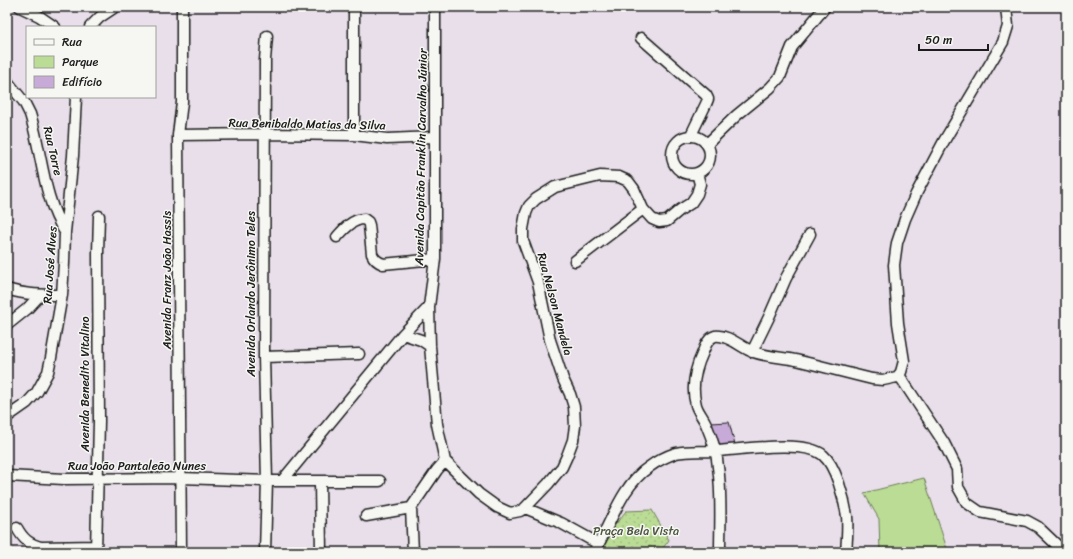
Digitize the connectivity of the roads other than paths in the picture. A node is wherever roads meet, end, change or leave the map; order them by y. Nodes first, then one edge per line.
1 (20, 7) edge
2 (115, 7) edge
3 (182, 7) edge
4 (354, 7) edge
5 (435, 7) edge
6 (825, 7) edge
7 (1006, 7) edge
8 (54, 26) edge
9 (91, 26) edge
10 (267, 36) dead end
11 (641, 38) dead end
12 (7, 81) edge
13 (76, 98) edge
14 (265, 134) junction
15 (178, 135) junction
16 (691, 135) junction
17 (354, 136) junction
18 (434, 137) junction
19 (707, 144) junction
20 (697, 173) junction
21 (643, 209) junction
22 (99, 216) dead end
23 (65, 232) junction
24 (810, 234) dead end
25 (336, 237) dead end
26 (435, 259) junction
27 (574, 261) dead end
28 (7, 289) edge
29 (40, 294) junction
30 (62, 295) junction
31 (428, 307) junction
32 (7, 325) edge
33 (402, 334) junction
34 (430, 346) junction
35 (752, 352) junction
36 (359, 354) dead end
37 (264, 357) junction
38 (899, 375) junction
39 (7, 417) edge
40 (716, 451) junction
41 (445, 462) junction
42 (7, 476) edge
43 (98, 478) junction
44 (181, 478) junction
45 (380, 480) dead end
46 (267, 481) junction
47 (282, 481) junction
48 (320, 481) junction
49 (526, 506) junction
50 (412, 508) junction
51 (366, 516) dead end
52 (17, 528) dead end
53 (597, 548) edge
54 (96, 549) edge
55 (1066, 549) edge
56 (181, 552) edge
57 (265, 552) edge
58 (321, 552) edge
59 (413, 552) edge
60 (720, 552) edge
61 (846, 552) edge

1 - 8 street
2 - 9 street
3 - 15 street, Avenida Franz João Hassis
4 - 17 street
5 - 18 street, Avenida Capitão Franklin Carvalho Júnior
6 - 19 street
7 - 38 street
10 - 14 street, Avenida Orlando Jerônimo Teles
11 - 16 street
12 - 23 street, Rua Torre
13 - 23 street, Rua José Alves
14 - 15 street, Rua Benibaldo Matias da Silva
14 - 17 street, Rua Benibaldo Matias da Silva
14 - 37 street, Avenida Orlando Jerônimo Teles
15 - 44 street, Avenida Franz João Hassis
16 - 19 street
16 - 20 street
17 - 18 street, Rua Benibaldo Matias da Silva
18 - 26 street, Avenida Capitão Franklin Carvalho Júnior
19 - 20 street
20 - 21 street, Rua Nelson Mandela
21 - 27 street
21 - 49 street, Rua Nelson Mandela
22 - 43 street, Avenida Benedito Vitalino
23 - 30 street, Rua José Alves
24 - 35 street
25 - 26 street
26 - 31 street, Avenida Capitão Franklin Carvalho Júnior
28 - 29 street
29 - 30 street
29 - 32 street
30 - 39 street, Rua José Alves
31 - 33 street
31 - 34 street, Avenida Capitão Franklin Carvalho Júnior
33 - 34 street
33 - 47 street
34 - 41 street, Avenida Capitão Franklin Carvalho Júnior
35 - 38 street
35 - 40 street
36 - 37 street
37 - 46 street, Avenida Orlando Jerônimo Teles
38 - 55 street
40 - 53 street
40 - 60 street
40 - 61 street
41 - 49 street
41 - 50 street
42 - 43 street, Rua João Pantaleão Nunes
43 - 44 street, Rua João Pantaleão Nunes
43 - 54 street, Avenida Benedito Vitalino
44 - 46 street, Rua João Pantaleão Nunes
44 - 56 street, Avenida Franz João Hassis
45 - 48 street, Rua João Pantaleão Nunes
46 - 47 street, Rua João Pantaleão Nunes
46 - 57 street, Avenida Orlando Jerônimo Teles
47 - 48 street, Rua João Pantaleão Nunes
48 - 58 street
49 - 53 street
50 - 51 street
50 - 59 street
52 - 54 street

